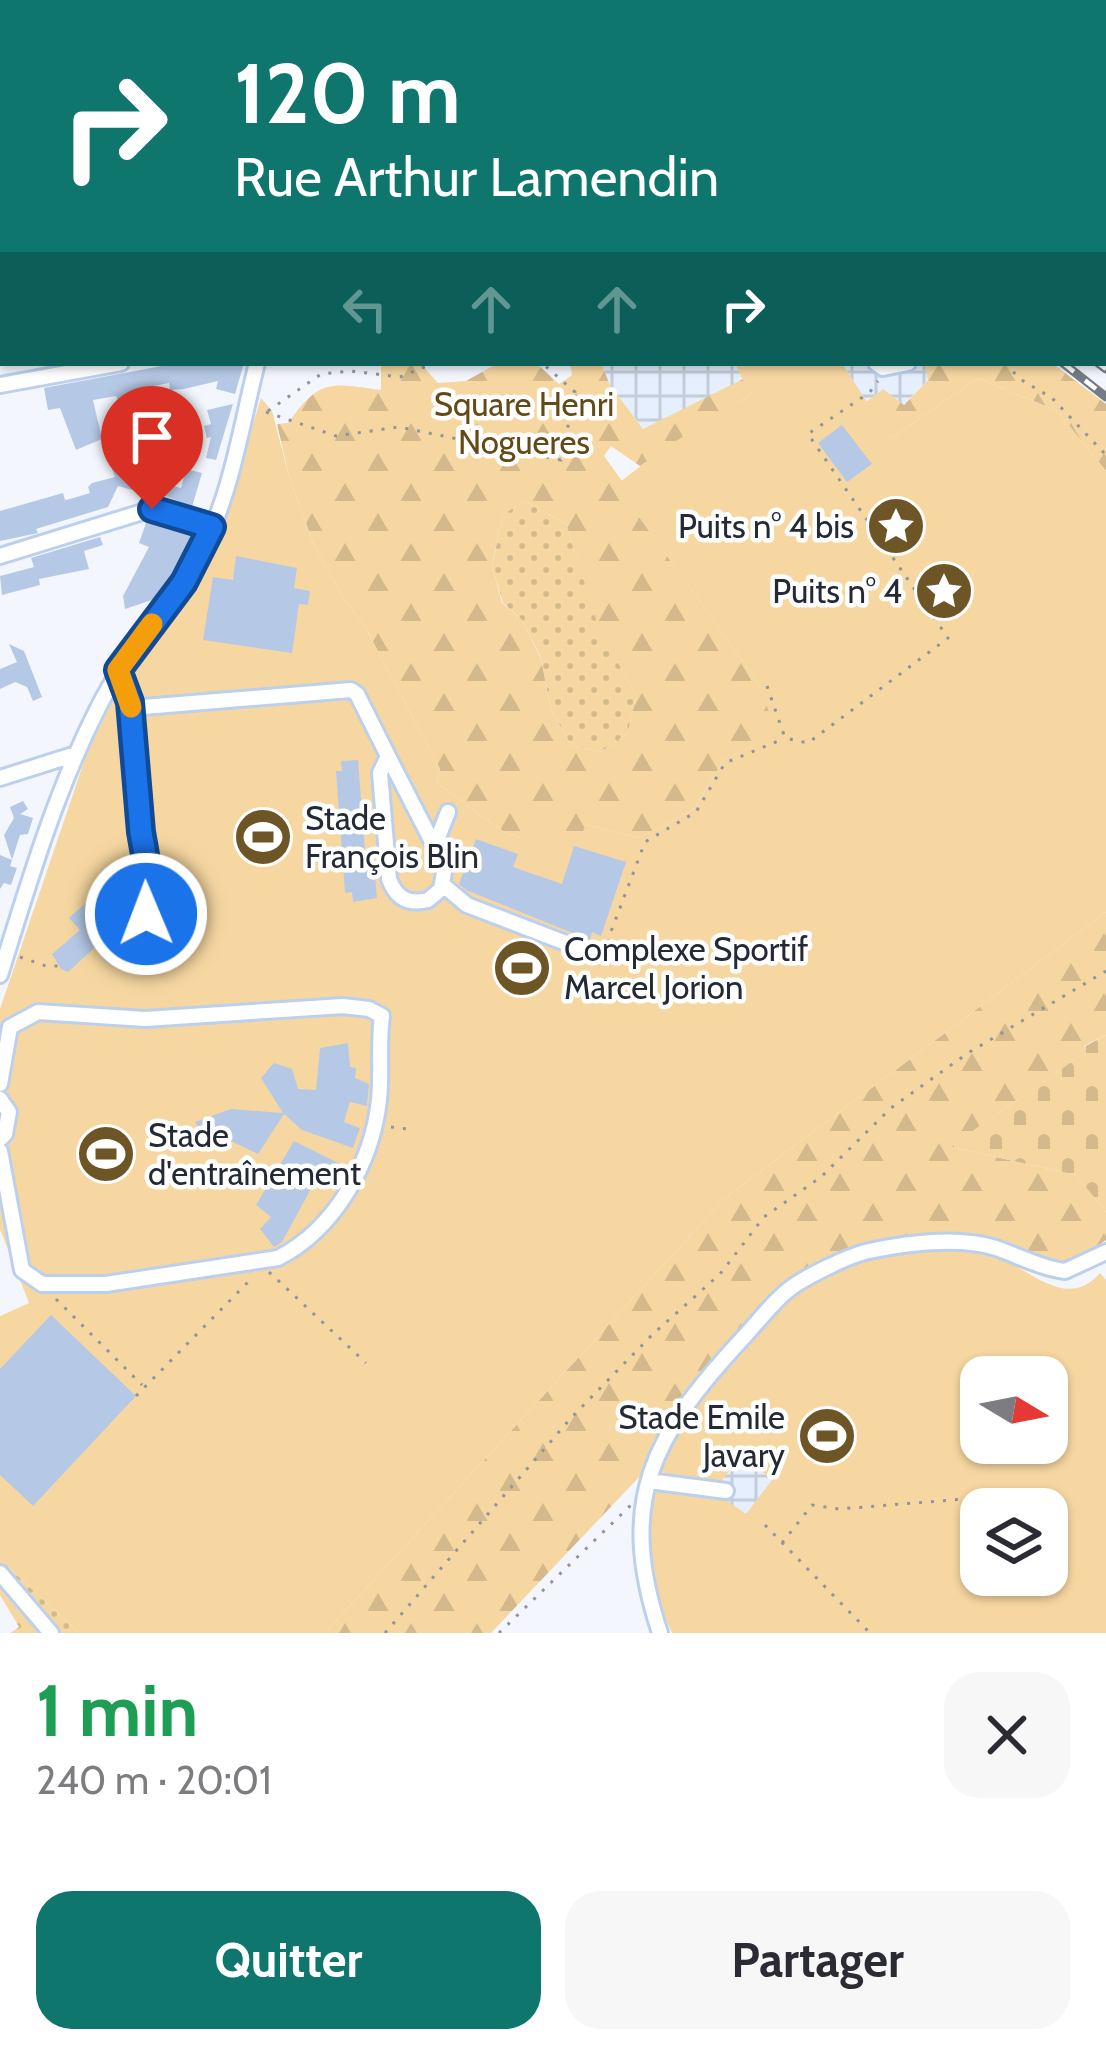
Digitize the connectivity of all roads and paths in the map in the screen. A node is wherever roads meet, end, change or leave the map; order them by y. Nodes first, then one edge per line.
1 (104, 366) edge
2 (256, 366) edge
3 (427, 366) edge
4 (545, 366) edge
5 (879, 366) edge
6 (1008, 366) edge
7 (0, 385) edge
8 (1106, 455) edge
9 (212, 527) junction
10 (894, 527) dead end
11 (879, 538) junction
12 (0, 556) edge
13 (941, 594) dead end
14 (925, 605) junction
15 (118, 670) junction
16 (767, 686) dead end
17 (131, 708) junction
18 (785, 738) junction
19 (76, 754) junction
20 (388, 756) junction
21 (0, 778) edge
22 (448, 812) dead end
23 (435, 845) junction
24 (443, 885) junction
25 (607, 942) dead end
26 (7, 952) junction
27 (592, 953) dead end
28 (112, 954) dead end
29 (58, 965) dead end
30 (1106, 971) edge
31 (0, 975) edge
32 (0, 1084) edge
33 (0, 1099) edge
34 (374, 1125) junction
35 (407, 1129) dead end
36 (0, 1139) edge
37 (0, 1151) edge
38 (1106, 1252) edge
39 (262, 1265) junction
40 (42, 1284) junction
41 (366, 1363) dead end
42 (144, 1387) junction
43 (136, 1396) dead end
44 (647, 1487) junction
45 (726, 1491) dead end
46 (960, 1499) edge
47 (765, 1525) dead end
48 (782, 1543) junction
49 (0, 1573) edge
50 (51, 1633) edge
51 (386, 1633) edge
52 (499, 1633) edge
53 (660, 1633) edge
54 (870, 1633) edge

1 - 7 street
2 - 9 street
3 - 4 path
5 - 11 path
6 - 8 path
9 - 12 street
9 - 15 street
10 - 11 path
11 - 14 path
13 - 14 path
14 - 18 path
15 - 17 street
15 - 19 street
16 - 18 path
17 - 20 street
17 - 28 street
18 - 25 path
19 - 21 street
19 - 26 street
20 - 23 street
20 - 24 street
22 - 23 street
23 - 24 street
24 - 27 street
26 - 29 path
26 - 31 street
30 - 51 path
32 - 34 street
33 - 36 street
34 - 35 path
34 - 39 street
37 - 40 street
38 - 44 street
39 - 40 street
39 - 41 path
39 - 42 path
40 - 42 path
42 - 43 path
44 - 45 street
44 - 52 path
44 - 53 street
46 - 48 path
47 - 48 path
48 - 54 path
49 - 50 street

